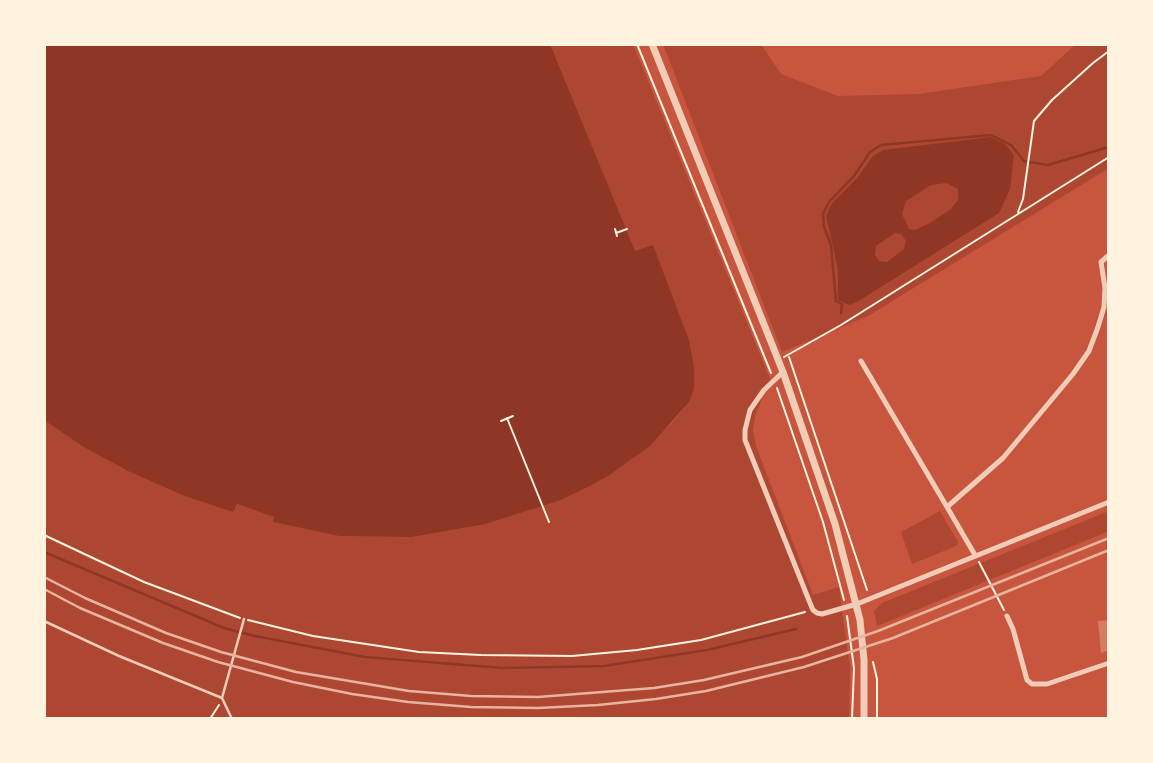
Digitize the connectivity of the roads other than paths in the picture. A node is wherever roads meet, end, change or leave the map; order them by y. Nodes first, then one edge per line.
1 (652, 44) edge
2 (1109, 255) edge
3 (861, 361) dead end
4 (783, 372) junction
5 (1109, 502) edge
6 (947, 507) junction
7 (975, 555) junction
8 (857, 604) junction
9 (1007, 616) road end
10 (244, 619) road end
11 (44, 621) edge
12 (1109, 663) edge
13 (222, 698) junction
14 (232, 719) edge
15 (864, 719) edge

1 - 4 street
2 - 6 street
3 - 6 street
4 - 8 street
4 - 8 street
5 - 7 street
6 - 7 street
7 - 8 street
8 - 15 street
9 - 12 street
10 - 13 lane
11 - 13 lane
13 - 14 lane

